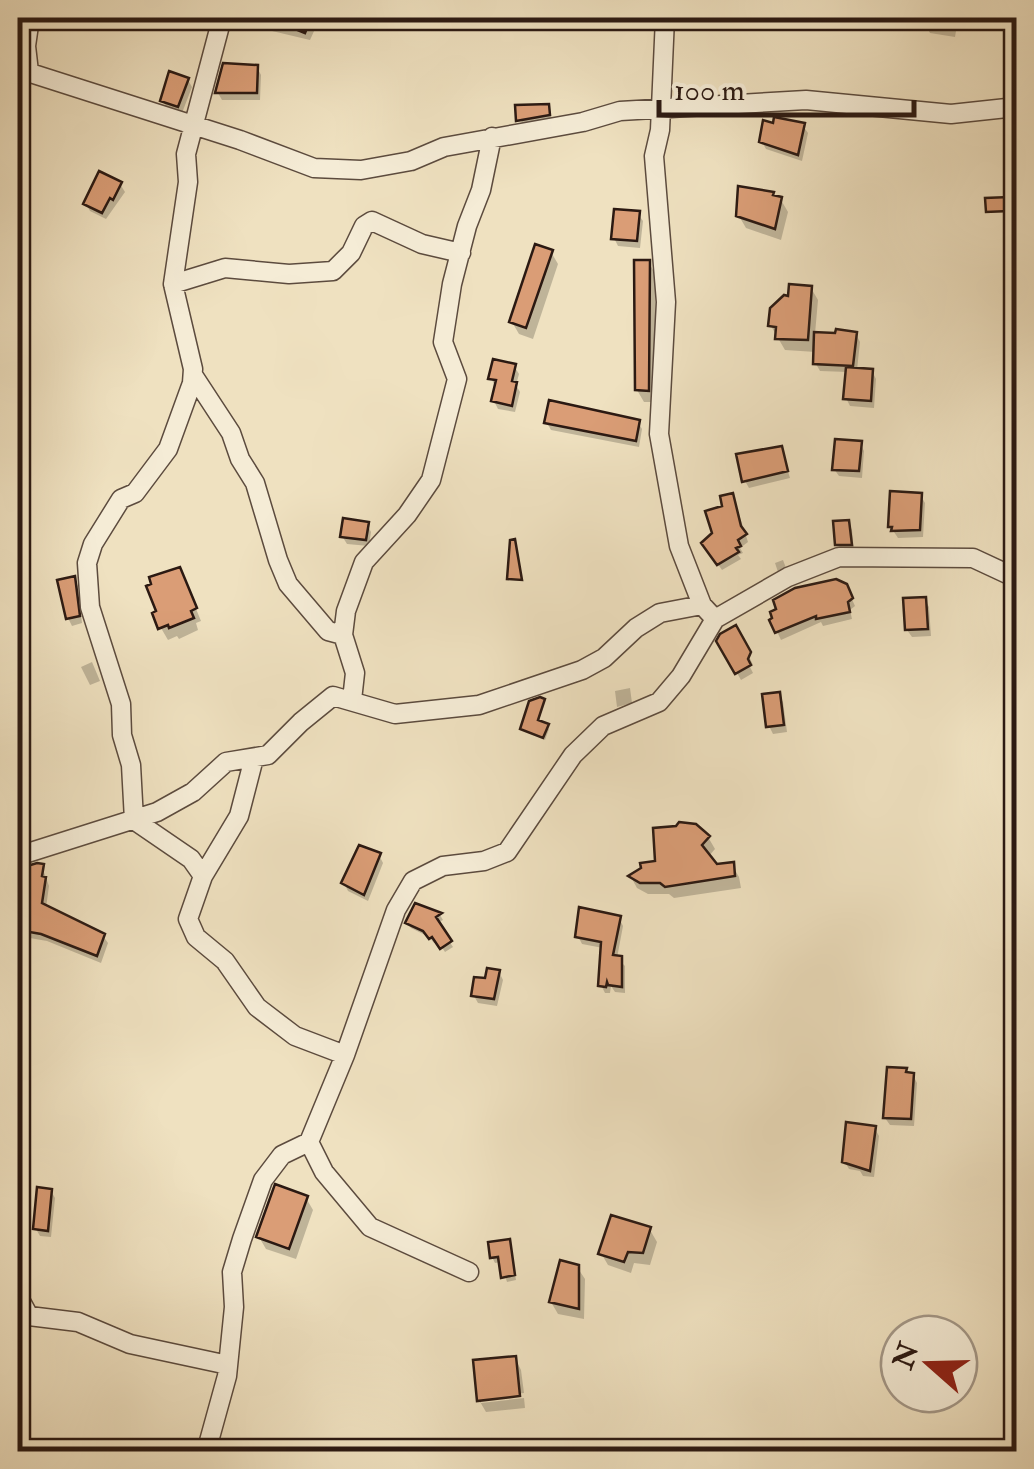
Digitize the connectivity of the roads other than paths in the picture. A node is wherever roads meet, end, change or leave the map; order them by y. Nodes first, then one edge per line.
1 (30, 18) edge
2 (222, 18) edge
3 (666, 18) edge
4 (23, 70) edge
5 (1016, 107) edge
6 (662, 108) junction
7 (192, 127) junction
8 (492, 138) junction
9 (461, 252) junction
10 (173, 284) junction
11 (193, 375) junction
12 (1016, 578) edge
13 (695, 583) junction
14 (672, 609) junction
15 (709, 612) junction
16 (343, 635) junction
17 (352, 700) junction
18 (254, 758) junction
19 (134, 820) junction
20 (18, 856) edge
21 (203, 876) junction
22 (344, 1055) junction
23 (309, 1142) junction
24 (470, 1272) dead end
25 (18, 1296) edge
26 (228, 1364) junction
27 (206, 1452) edge

1 - 4 street
2 - 7 street
3 - 6 street
4 - 7 street
5 - 6 street
6 - 8 street
6 - 13 street
7 - 8 street
7 - 10 street
8 - 9 street
9 - 10 street
9 - 16 street
10 - 11 street
11 - 16 street
11 - 19 street
12 - 15 street
13 - 14 street
13 - 15 street
14 - 15 street
14 - 17 street
15 - 22 street
16 - 17 street
17 - 18 street
18 - 19 street
18 - 21 street
19 - 20 street
19 - 21 street
21 - 22 street
22 - 23 street
23 - 24 street
23 - 26 street
25 - 26 street
26 - 27 street

